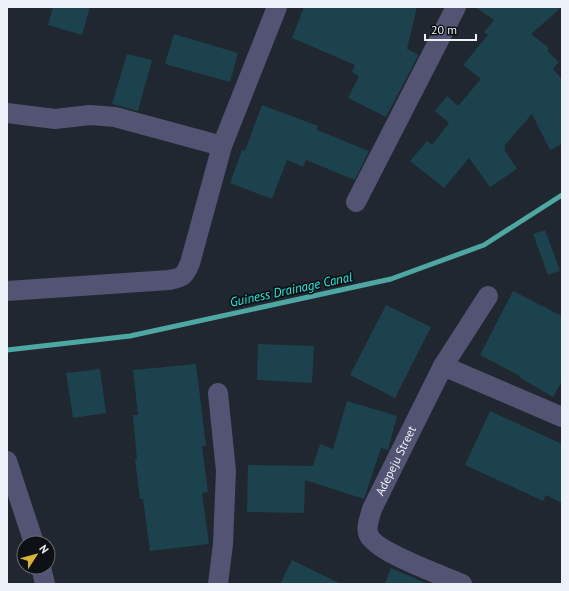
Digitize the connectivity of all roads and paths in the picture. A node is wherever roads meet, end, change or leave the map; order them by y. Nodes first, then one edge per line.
1 (276, 7) edge
2 (456, 7) edge
3 (7, 113) edge
4 (222, 146) junction
5 (356, 202) dead end
6 (7, 291) edge
7 (488, 296) dead end
8 (443, 366) junction
9 (218, 393) dead end
10 (562, 417) edge
11 (7, 461) edge
12 (10, 482) edge
13 (31, 535) edge
14 (218, 584) edge
15 (462, 584) edge

1 - 4 street
2 - 5 street
3 - 4 street
4 - 6 street
7 - 8 street, Adepeju Street
8 - 10 street
8 - 15 street, Adepeju Street
9 - 14 street
11 - 12 street
12 - 13 street

